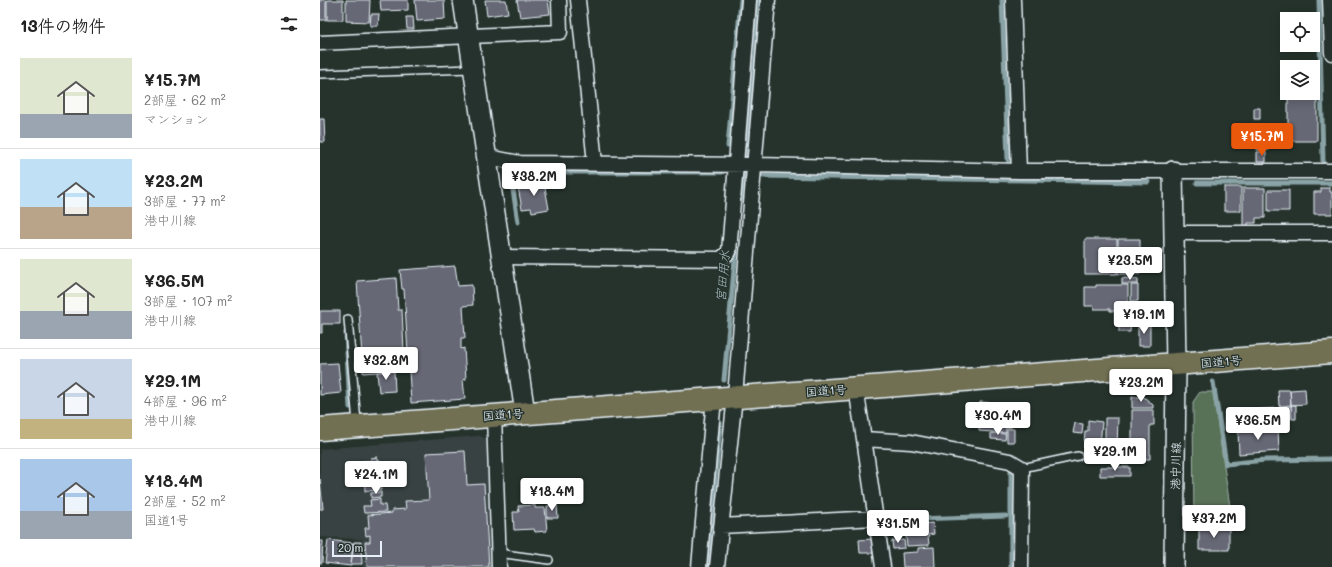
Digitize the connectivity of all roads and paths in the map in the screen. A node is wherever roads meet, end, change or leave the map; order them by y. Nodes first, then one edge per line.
1 (464, 0) edge
2 (559, 0) edge
3 (578, 0) edge
4 (749, 0) edge
5 (768, 0) edge
6 (1014, 0) edge
7 (1330, 0) edge
8 (469, 36) junction
9 (320, 43) edge
10 (1332, 53) edge
11 (474, 69) junction
12 (320, 74) edge
13 (488, 157) junction
14 (595, 163) junction
15 (735, 164) junction
16 (754, 165) junction
17 (1019, 171) junction
18 (1173, 171) junction
19 (1332, 171) edge
20 (1174, 233) junction
21 (1332, 233) edge
22 (502, 257) junction
23 (348, 319) dead end
24 (1332, 352) edge
25 (1176, 364) junction
26 (856, 388) junction
27 (725, 397) junction
28 (525, 413) junction
29 (494, 415) junction
30 (357, 426) junction
31 (320, 429) edge
32 (864, 439) junction
33 (1078, 456) dead end
34 (1022, 468) junction
35 (876, 518) junction
36 (721, 526) junction
37 (498, 553) junction
38 (549, 560) dead end
39 (499, 567) edge
40 (699, 567) edge
41 (717, 567) edge
42 (883, 567) edge
43 (1021, 567) edge
44 (1174, 567) edge

1 - 8 street
2 - 8 street
3 - 14 street
4 - 15 street
5 - 16 street
6 - 17 street
7 - 10 street
8 - 9 street
8 - 11 street
11 - 12 lane
11 - 13 street
13 - 14 street
13 - 22 street
14 - 15 street
15 - 16 street
15 - 22 street
16 - 17 street
16 - 27 street
17 - 18 street
18 - 19 street
18 - 20 street, 港中川線
20 - 21 street
20 - 25 street, 港中川線
22 - 28 street
23 - 30 lane
24 - 25 highway, 国道1号
25 - 26 highway, 国道1号
25 - 44 street, 港中川線
26 - 27 highway, 国道1号
26 - 32 street
27 - 28 highway, 国道1号
27 - 36 street
27 - 40 street
28 - 29 highway, 国道1号
29 - 30 highway, 国道1号
29 - 37 street
30 - 31 highway, 国道1号
32 - 34 street
32 - 35 street
33 - 34 lane
34 - 43 street
35 - 36 street
35 - 42 street
36 - 41 street
37 - 38 lane
37 - 39 street

